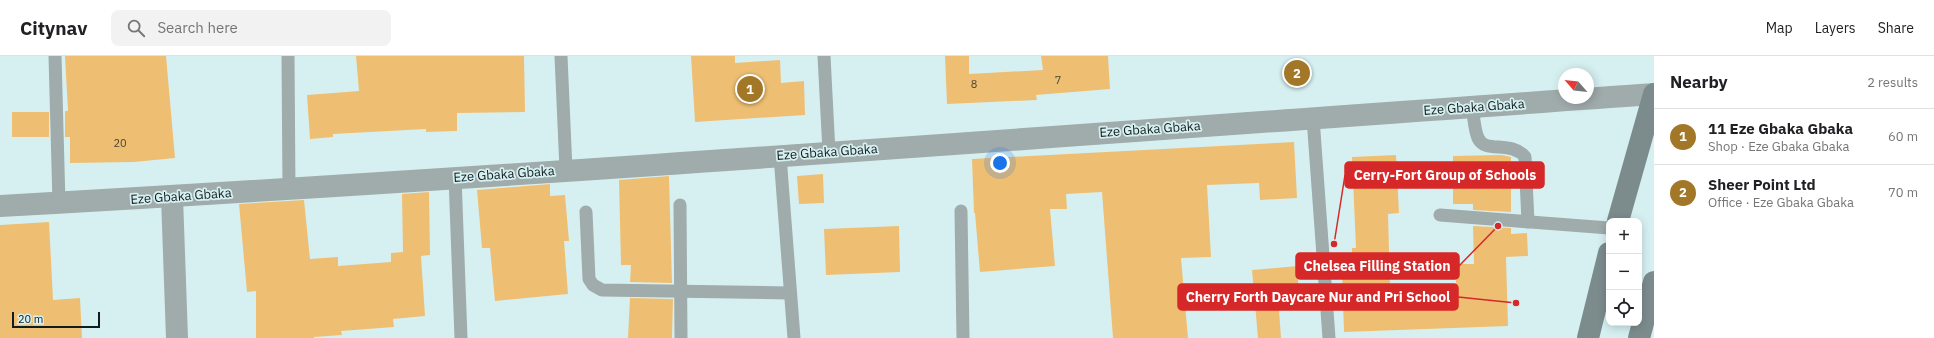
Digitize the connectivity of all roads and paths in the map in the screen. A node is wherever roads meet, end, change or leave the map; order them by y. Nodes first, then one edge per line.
1 (55, 56) edge
2 (288, 56) edge
3 (561, 56) edge
4 (824, 56) edge
5 (1654, 94) edge
6 (1472, 107) junction
7 (1313, 118) junction
8 (829, 152) junction
9 (780, 156) junction
10 (566, 170) junction
11 (455, 177) junction
12 (289, 189) junction
13 (172, 197) junction
14 (59, 203) junction
15 (680, 205) dead end
16 (0, 206) edge
17 (961, 211) dead end
18 (586, 212) dead end
19 (1440, 215) dead end
20 (1619, 218) edge
21 (1528, 222) junction
22 (1606, 228) edge
23 (1609, 254) edge
24 (1654, 282) edge
25 (681, 292) junction
26 (790, 293) junction
27 (176, 338) edge
28 (461, 338) edge
29 (681, 338) edge
30 (794, 338) edge
31 (963, 338) edge
32 (1329, 338) edge
33 (1588, 338) edge
34 (1640, 338) edge

1 - 14 lane
2 - 12 lane
3 - 10 lane
4 - 8 lane
5 - 6 street, Eze Gbaka Gbaka
5 - 20 main road
6 - 7 street, Eze Gbaka Gbaka
6 - 21 lane
7 - 8 street, Eze Gbaka Gbaka
7 - 32 lane
8 - 9 street, Eze Gbaka Gbaka
9 - 10 street, Eze Gbaka Gbaka
9 - 26 lane
10 - 11 street, Eze Gbaka Gbaka
11 - 12 street, Eze Gbaka Gbaka
11 - 28 lane
12 - 13 street, Eze Gbaka Gbaka
13 - 14 street, Eze Gbaka Gbaka
13 - 27 street
14 - 16 street, Eze Gbaka Gbaka
15 - 25 lane
17 - 31 lane
18 - 25 lane
19 - 21 lane
21 - 22 lane
23 - 33 main road
24 - 34 main road
25 - 26 lane
25 - 29 lane
26 - 30 lane

